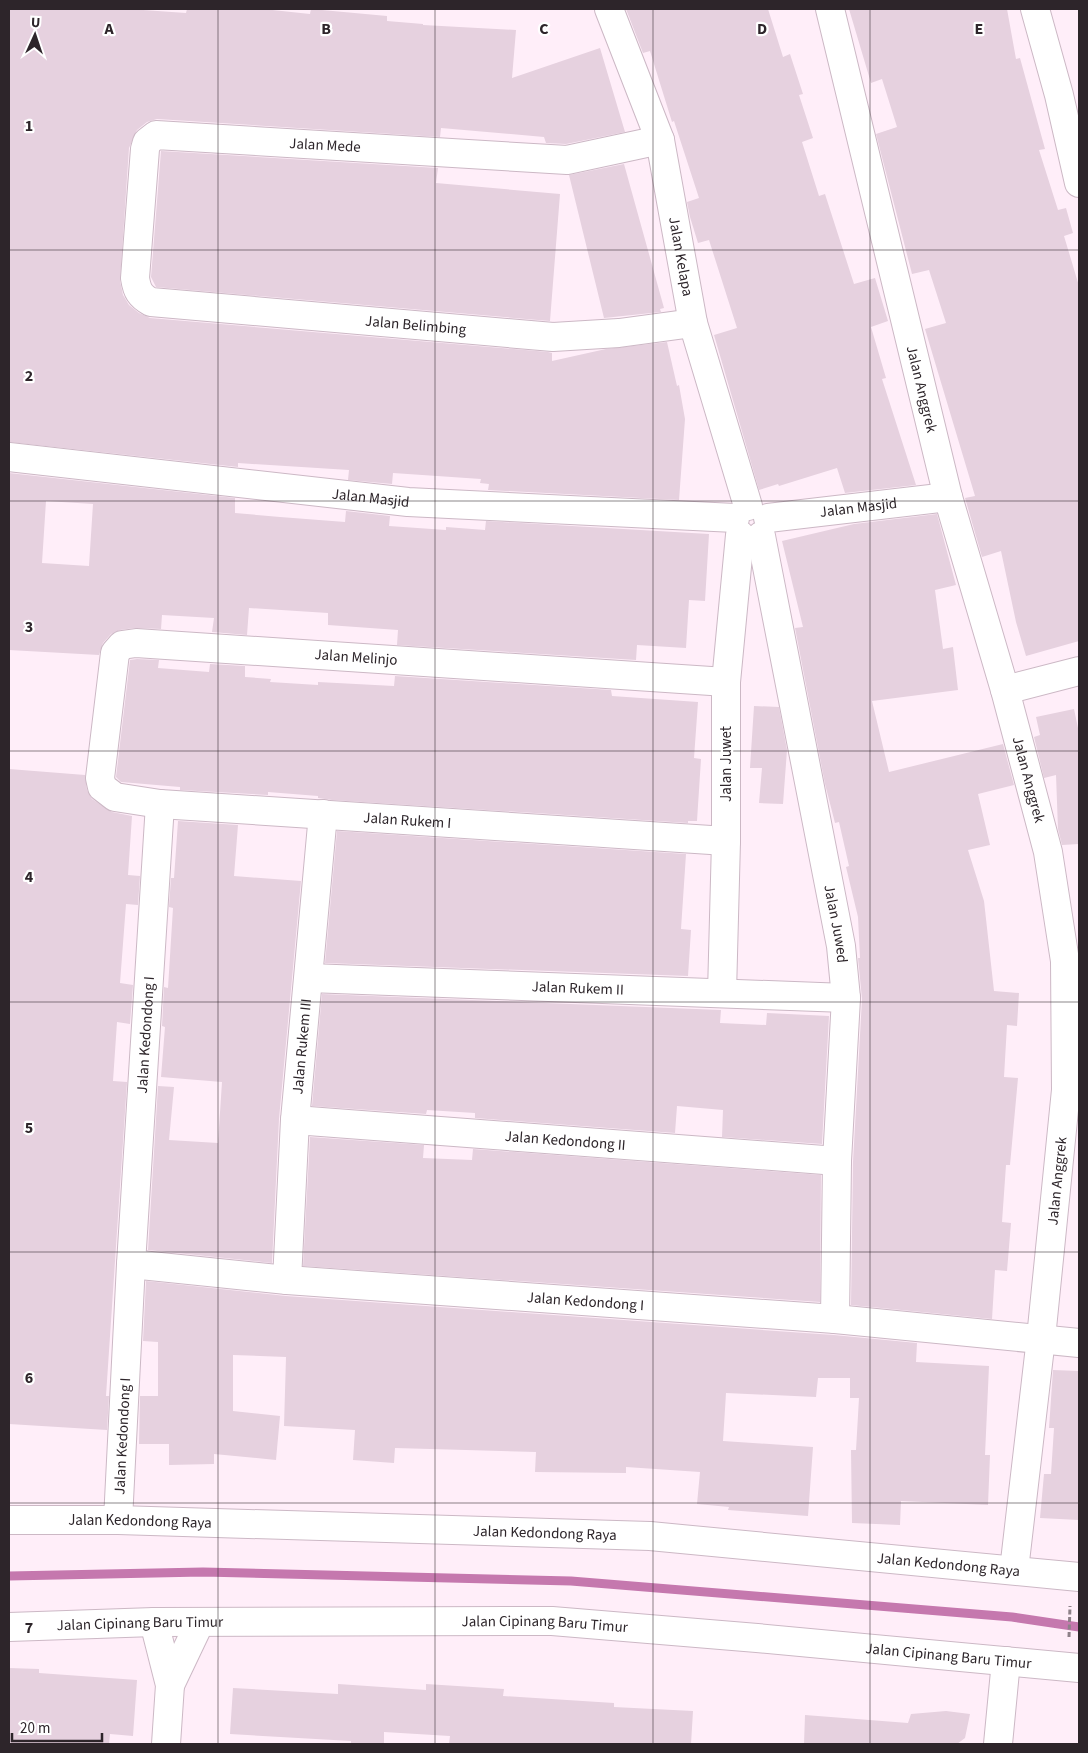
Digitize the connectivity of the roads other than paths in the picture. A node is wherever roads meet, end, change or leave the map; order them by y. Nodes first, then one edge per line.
1 (609, 9) edge
2 (830, 9) edge
3 (1035, 9) edge
4 (1069, 95) edge
5 (660, 140) junction
6 (1079, 183) edge
7 (141, 296) joint
8 (693, 323) junction
9 (9, 457) edge
10 (948, 498) junction
11 (750, 522) junction
12 (1079, 671) edge
13 (726, 682) junction
14 (1006, 690) junction
15 (100, 778) joint
16 (160, 804) junction
17 (323, 814) junction
18 (726, 842) junction
19 (309, 978) junction
20 (722, 993) junction
21 (846, 998) junction
22 (295, 1120) junction
23 (837, 1161) junction
24 (131, 1264) junction
25 (287, 1280) junction
26 (835, 1319) junction
27 (1041, 1338) junction
28 (1079, 1343) edge
29 (9, 1520) edge
30 (118, 1520) junction
31 (1014, 1570) junction
32 (1075, 1588) edge
33 (154, 1622) junction
34 (200, 1622) junction
35 (9, 1627) edge
36 (1006, 1661) junction
37 (1079, 1668) edge
38 (170, 1685) junction
39 (166, 1744) edge
40 (998, 1744) edge

1 - 5 street, Jalan Kelapa
2 - 10 street, Jalan Anggrek
3 - 4 street
4 - 6 street
5 - 7 street, Jalan Mede
5 - 8 street, Jalan Kelapa
7 - 8 street, Jalan Belimbing
8 - 11 street, Jalan Kelapa
9 - 11 street, Jalan Masjid
10 - 11 street, Jalan Masjid
10 - 14 street, Jalan Anggrek
11 - 13 street, Jalan Juwet
11 - 21 street, Jalan Juwed
12 - 14 street
13 - 15 street, Jalan Melinjo
13 - 18 street, Jalan Juwet
14 - 27 street, Jalan Anggrek
15 - 16 street, Jalan Rukem I
16 - 17 street, Jalan Rukem I
16 - 24 street, Jalan Kedondong I
17 - 18 street, Jalan Rukem I
17 - 19 street, Jalan Rukem III
18 - 20 street, Jalan Juwet
19 - 20 street, Jalan Rukem II
19 - 22 street, Jalan Rukem III
20 - 21 street, Jalan Rukem II
21 - 23 street, Jalan Juwed
22 - 23 street, Jalan Kedondong II
22 - 25 street, Jalan Rukem III
23 - 26 street, Jalan Juwed
24 - 25 street, Jalan Kedondong I
24 - 30 street, Jalan Kedondong I
25 - 26 street, Jalan Kedondong I
26 - 27 street, Jalan Kedondong I
27 - 28 street, Jalan Kedondong I
27 - 31 street, Jalan Anggrek
29 - 30 street, Jalan Kedondong Raya
30 - 31 street, Jalan Kedondong Raya
31 - 32 street, Jalan Kedondong Raya
33 - 34 street, Jalan Cipinang Baru Timur
33 - 35 street, Jalan Cipinang Baru Timur
33 - 38 street
34 - 36 street, Jalan Cipinang Baru Timur
34 - 38 street
36 - 37 street, Jalan Cipinang Baru Timur
36 - 40 street
38 - 39 street

